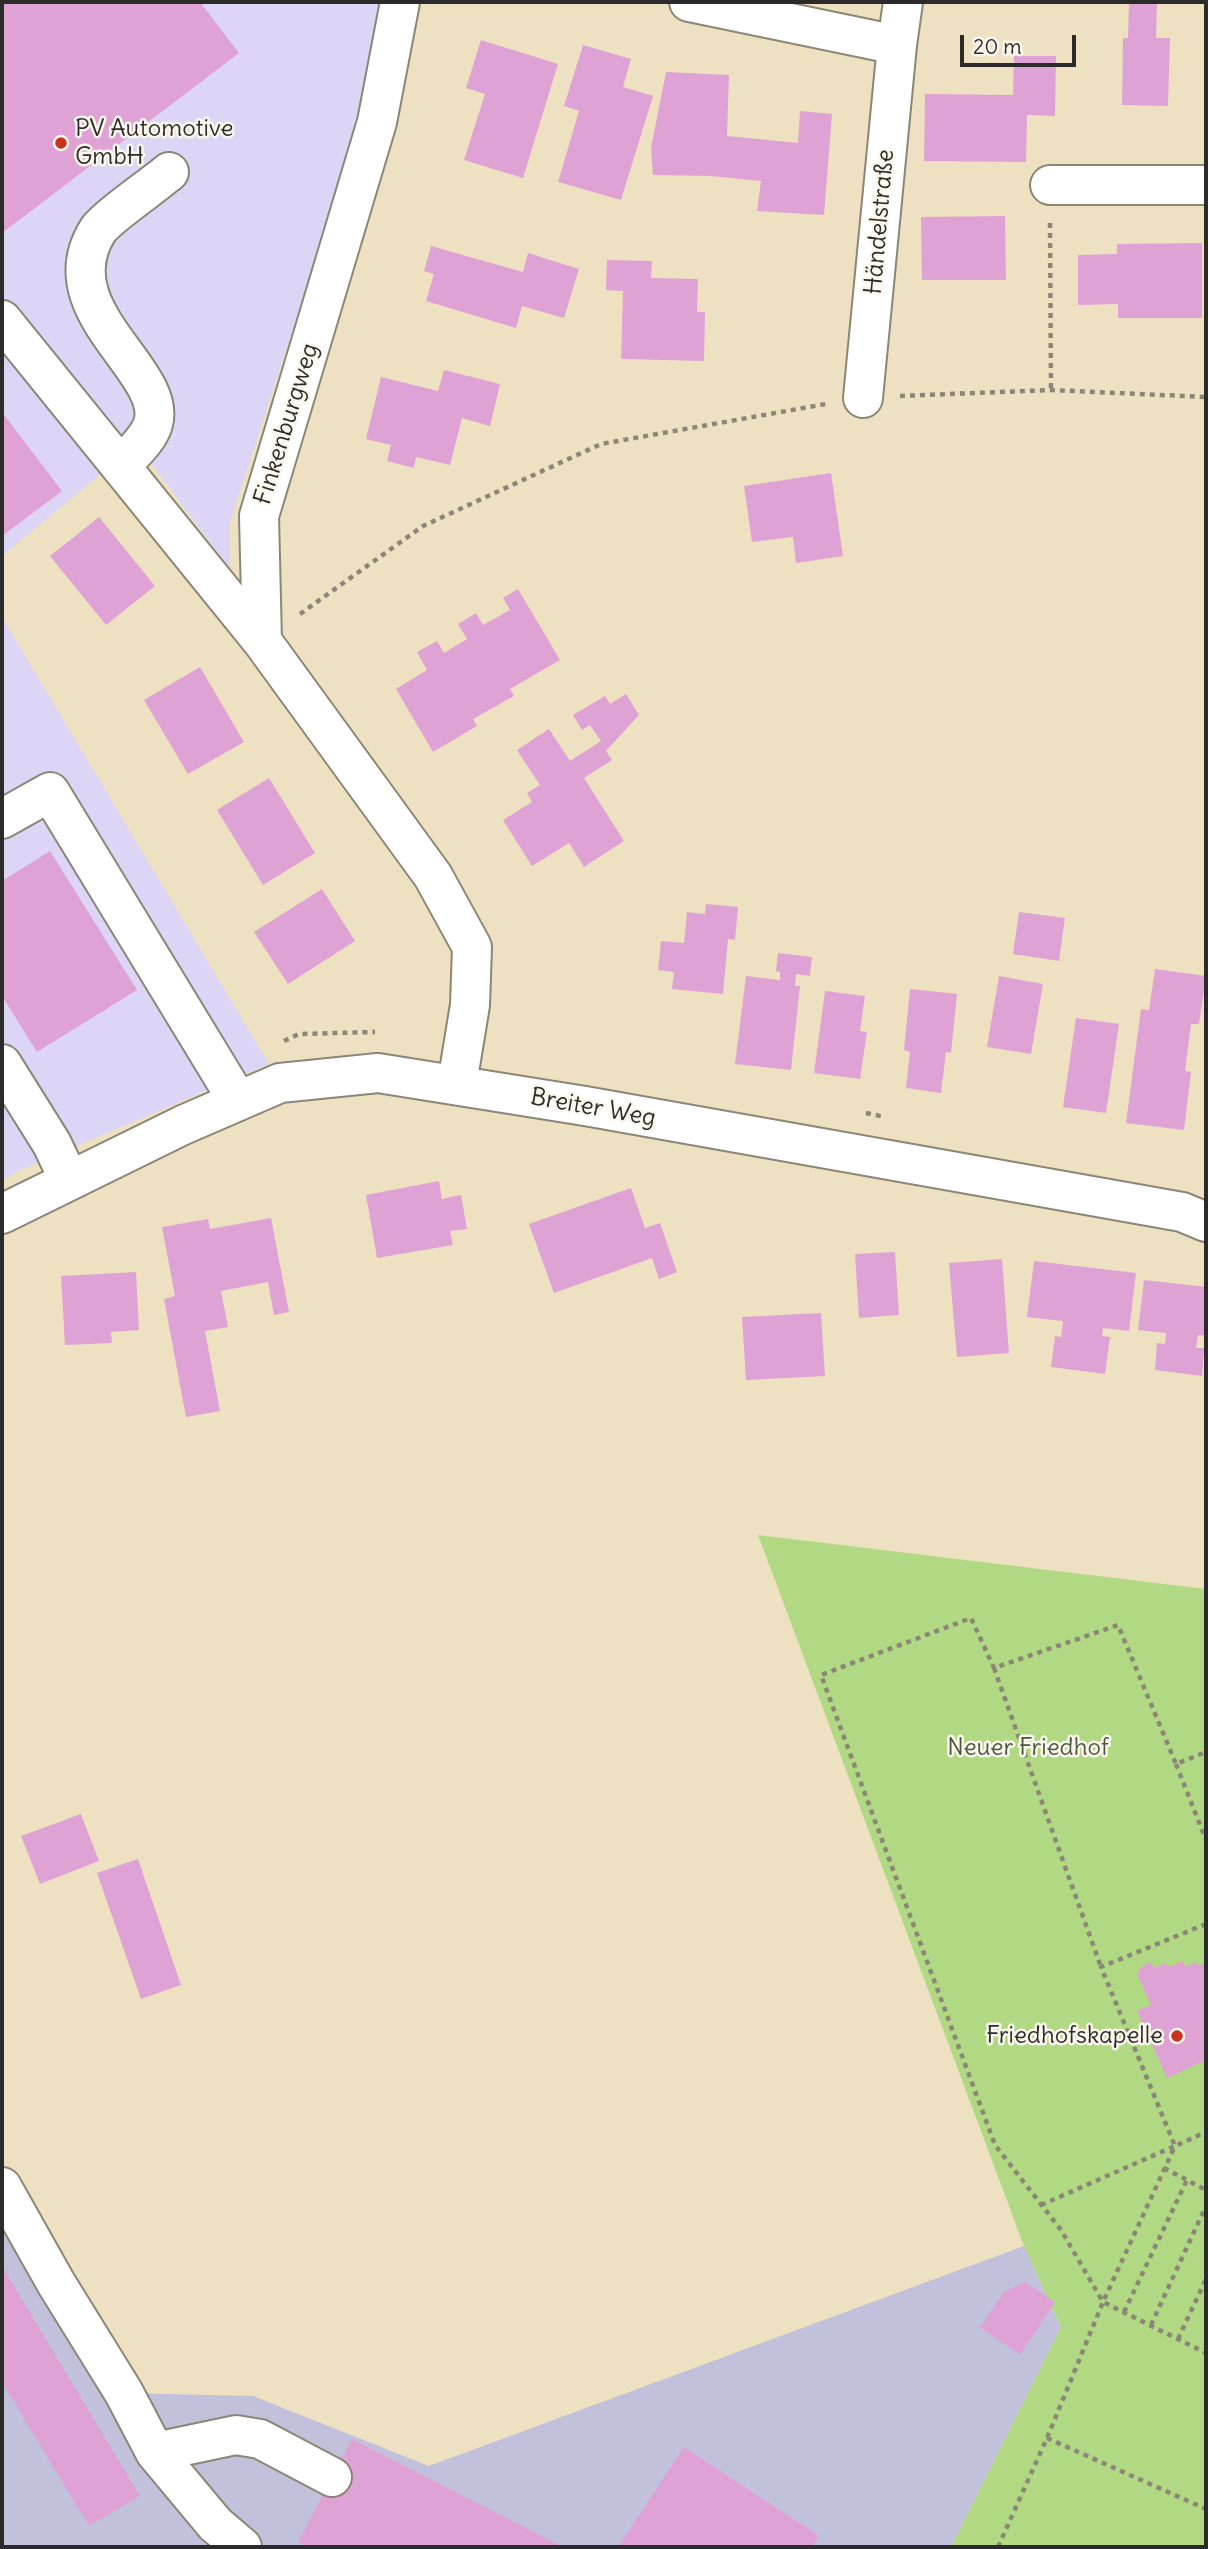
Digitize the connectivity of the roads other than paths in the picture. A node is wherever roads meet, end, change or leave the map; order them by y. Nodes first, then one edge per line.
1 (400, 2) edge
2 (689, 2) edge
3 (903, 2) edge
4 (897, 46) junction
5 (169, 172) dead end
6 (1050, 185) road end
7 (1206, 186) edge
8 (2, 320) edge
9 (863, 398) road end
10 (121, 466) junction
11 (262, 641) junction
12 (2, 819) edge
13 (2, 1063) edge
14 (457, 1084) junction
15 (239, 1101) junction
16 (69, 1180) junction
17 (2, 1214) edge
18 (1206, 1222) edge
19 (2, 2188) edge
20 (155, 2452) junction
21 (332, 2477) dead end
22 (242, 2547) edge

1 - 11 street, Finkenburgweg
2 - 4 street
3 - 4 street, Händelstraße
4 - 9 street, Händelstraße
5 - 10 street
6 - 7 street
8 - 10 street
10 - 11 street
11 - 14 street
12 - 15 street
13 - 16 street
14 - 15 street, Breiter Weg
14 - 18 street, Breiter Weg
15 - 16 street, Breiter Weg
16 - 17 street, Breiter Weg
19 - 20 street
20 - 21 street
20 - 22 street

